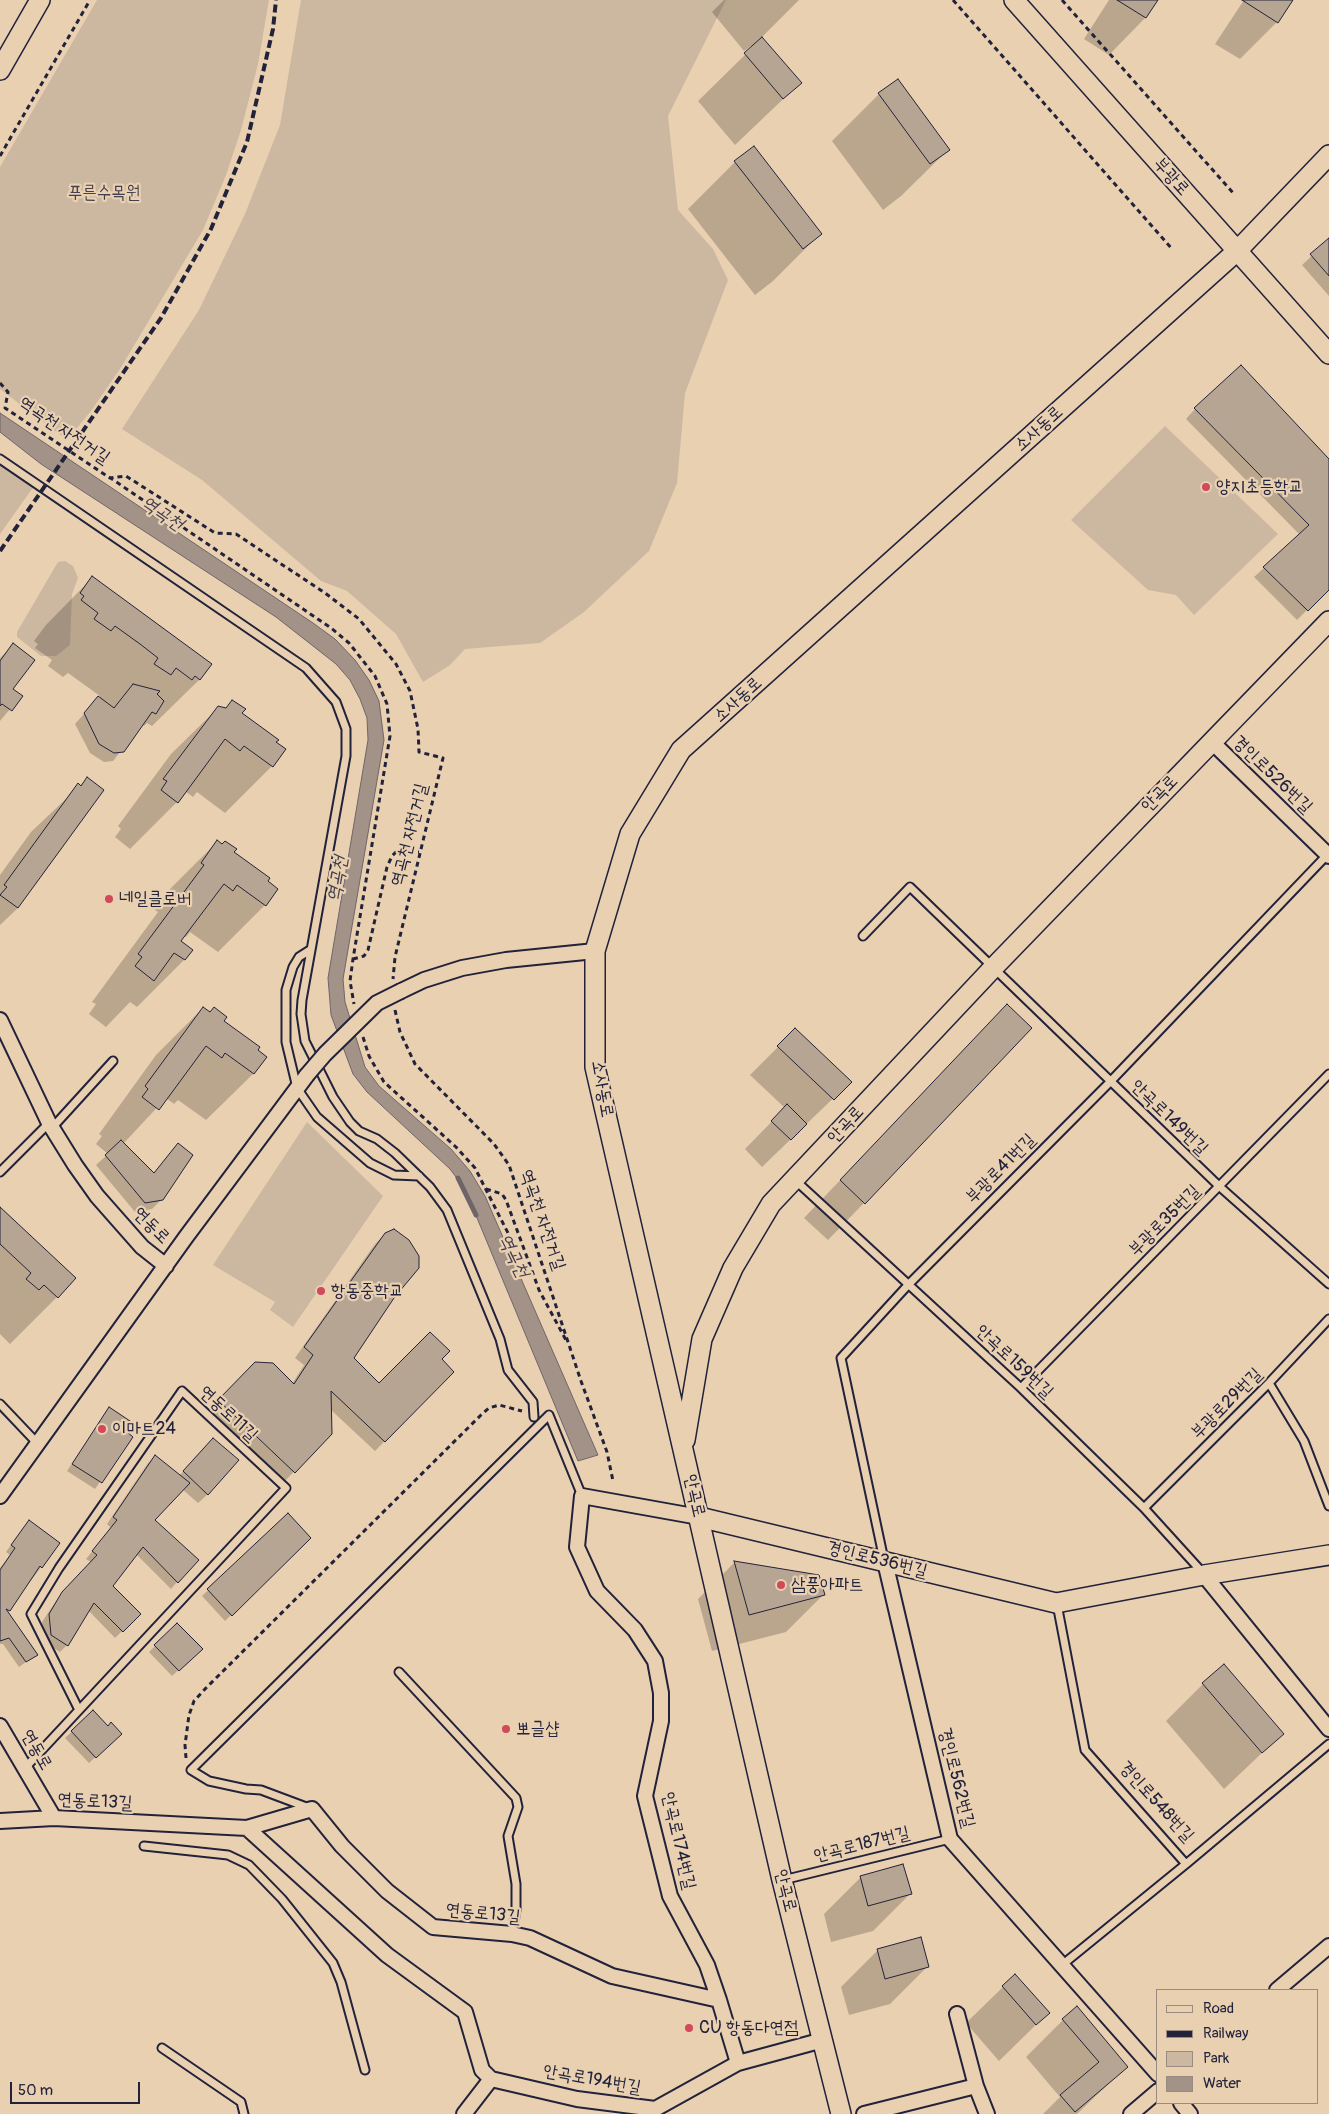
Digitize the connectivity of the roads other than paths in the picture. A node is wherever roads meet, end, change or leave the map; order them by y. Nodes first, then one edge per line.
1 (1014, 0) edge
2 (36, 1) edge
3 (0, 70) edge
4 (1329, 155) edge
5 (1237, 251) junction
6 (1329, 354) edge
7 (0, 460) edge
8 (1329, 620) edge
9 (1210, 741) junction
10 (1329, 854) edge
11 (863, 936) dead end
12 (310, 950) junction
13 (595, 951) junction
14 (993, 968) junction
15 (0, 1020) edge
16 (113, 1061) dead end
17 (1329, 1074) edge
18 (1110, 1082) junction
19 (297, 1088) junction
20 (51, 1126) junction
21 (0, 1172) edge
22 (418, 1176) junction
23 (794, 1180) junction
24 (1220, 1187) junction
25 (166, 1266) junction
26 (1329, 1284) edge
27 (908, 1285) junction
28 (1329, 1319) edge
29 (1269, 1383) junction
30 (1022, 1388) junction
31 (0, 1404) edge
32 (534, 1417) road end
33 (38, 1444) junction
34 (683, 1449) junction
35 (0, 1496) edge
36 (582, 1496) junction
37 (1329, 1506) edge
38 (1144, 1508) junction
39 (698, 1517) junction
40 (1329, 1555) edge
41 (885, 1562) junction
42 (1204, 1575) junction
43 (1056, 1603) junction
44 (399, 1672) dead end
45 (79, 1710) junction
46 (0, 1726) edge
47 (1329, 1729) edge
48 (1329, 1744) edge
49 (25, 1768) junction
50 (312, 1809) junction
51 (54, 1818) junction
52 (0, 1821) edge
53 (247, 1828) junction
54 (950, 1839) junction
55 (144, 1846) dead end
56 (1186, 1864) junction
57 (782, 1880) junction
58 (512, 1934) junction
59 (1329, 1946) edge
60 (1062, 1965) junction
61 (1278, 1989) edge
62 (719, 2000) junction
63 (957, 2014) dead end
64 (823, 2040) junction
65 (162, 2048) dead end
66 (738, 2063) junction
67 (365, 2070) dead end
68 (1156, 2072) edge
69 (491, 2078) junction
70 (976, 2086) junction
71 (1156, 2093) edge
72 (1182, 2104) edge
73 (244, 2114) edge
74 (464, 2114) edge
75 (841, 2114) edge
76 (864, 2114) edge
77 (987, 2114) edge
78 (1131, 2114) edge
79 (1190, 2114) edge

1 - 5 street, 부광로
2 - 3 street
4 - 5 street, 소사동로
5 - 6 street, 부광로
5 - 13 street, 소사동로
7 - 12 lane
8 - 9 street, 안곡로
9 - 10 street, 경인로526번길
9 - 14 street, 안곡로
10 - 18 lane, 부광로41번길
11 - 14 lane
12 - 19 lane
12 - 22 lane
13 - 19 street, bridge
13 - 34 street, 소사동로
14 - 18 lane, 안곡로149번길
14 - 23 street, 안곡로
15 - 20 street, 연동로
16 - 20 lane
17 - 24 lane, 부광로35번길
18 - 24 lane, 안곡로149번길
18 - 27 lane, 부광로41번길
19 - 22 lane
19 - 25 street
20 - 21 lane
20 - 25 street, 연동로
22 - 32 lane
23 - 27 lane, 안곡로159번길
23 - 34 street, 안곡로
24 - 26 lane, 안곡로149번길
24 - 30 lane, 부광로35번길
25 - 33 street, 연동로
27 - 30 lane, 안곡로159번길
27 - 41 lane, 부광로41번길
28 - 29 lane, 부광로29번길
29 - 37 lane
29 - 38 lane, 부광로29번길
30 - 38 lane, 안곡로159번길
31 - 33 lane
33 - 35 street, 연동로
34 - 39 street, 안곡로
36 - 39 street
36 - 50 lane
36 - 62 street, 안곡로174번길
38 - 42 lane, 안곡로159번길
39 - 41 street, 경인로536번길
39 - 57 street, 안곡로
40 - 42 street, 경인로536번길
41 - 43 street, 경인로536번길
41 - 54 street, 경인로562번길
42 - 43 street, 경인로536번길
42 - 47 street
43 - 56 lane, 경인로548번길
44 - 58 lane
45 - 45 lane, 연동로11길
45 - 49 lane, 연동로11길
46 - 49 street, 연동로
48 - 56 lane, 경인로548번길
49 - 51 street, 연동로
50 - 53 street, 연동로13길
50 - 58 street, 연동로13길
51 - 52 street, 연동로13길
51 - 53 street, 연동로13길
53 - 69 street
54 - 57 lane, 안곡로187번길
54 - 60 street, 경인로562번길
55 - 67 lane
56 - 60 lane
57 - 64 street, 안곡로
58 - 62 street, 연동로13길
59 - 61 street
60 - 68 street, 경인로562번길
62 - 66 street
63 - 70 street
64 - 66 street, 안곡로194번길
64 - 75 street, 안곡로
65 - 73 lane
66 - 69 street, 안곡로194번길
69 - 74 street
70 - 76 street
70 - 77 street
71 - 78 street
72 - 79 street

